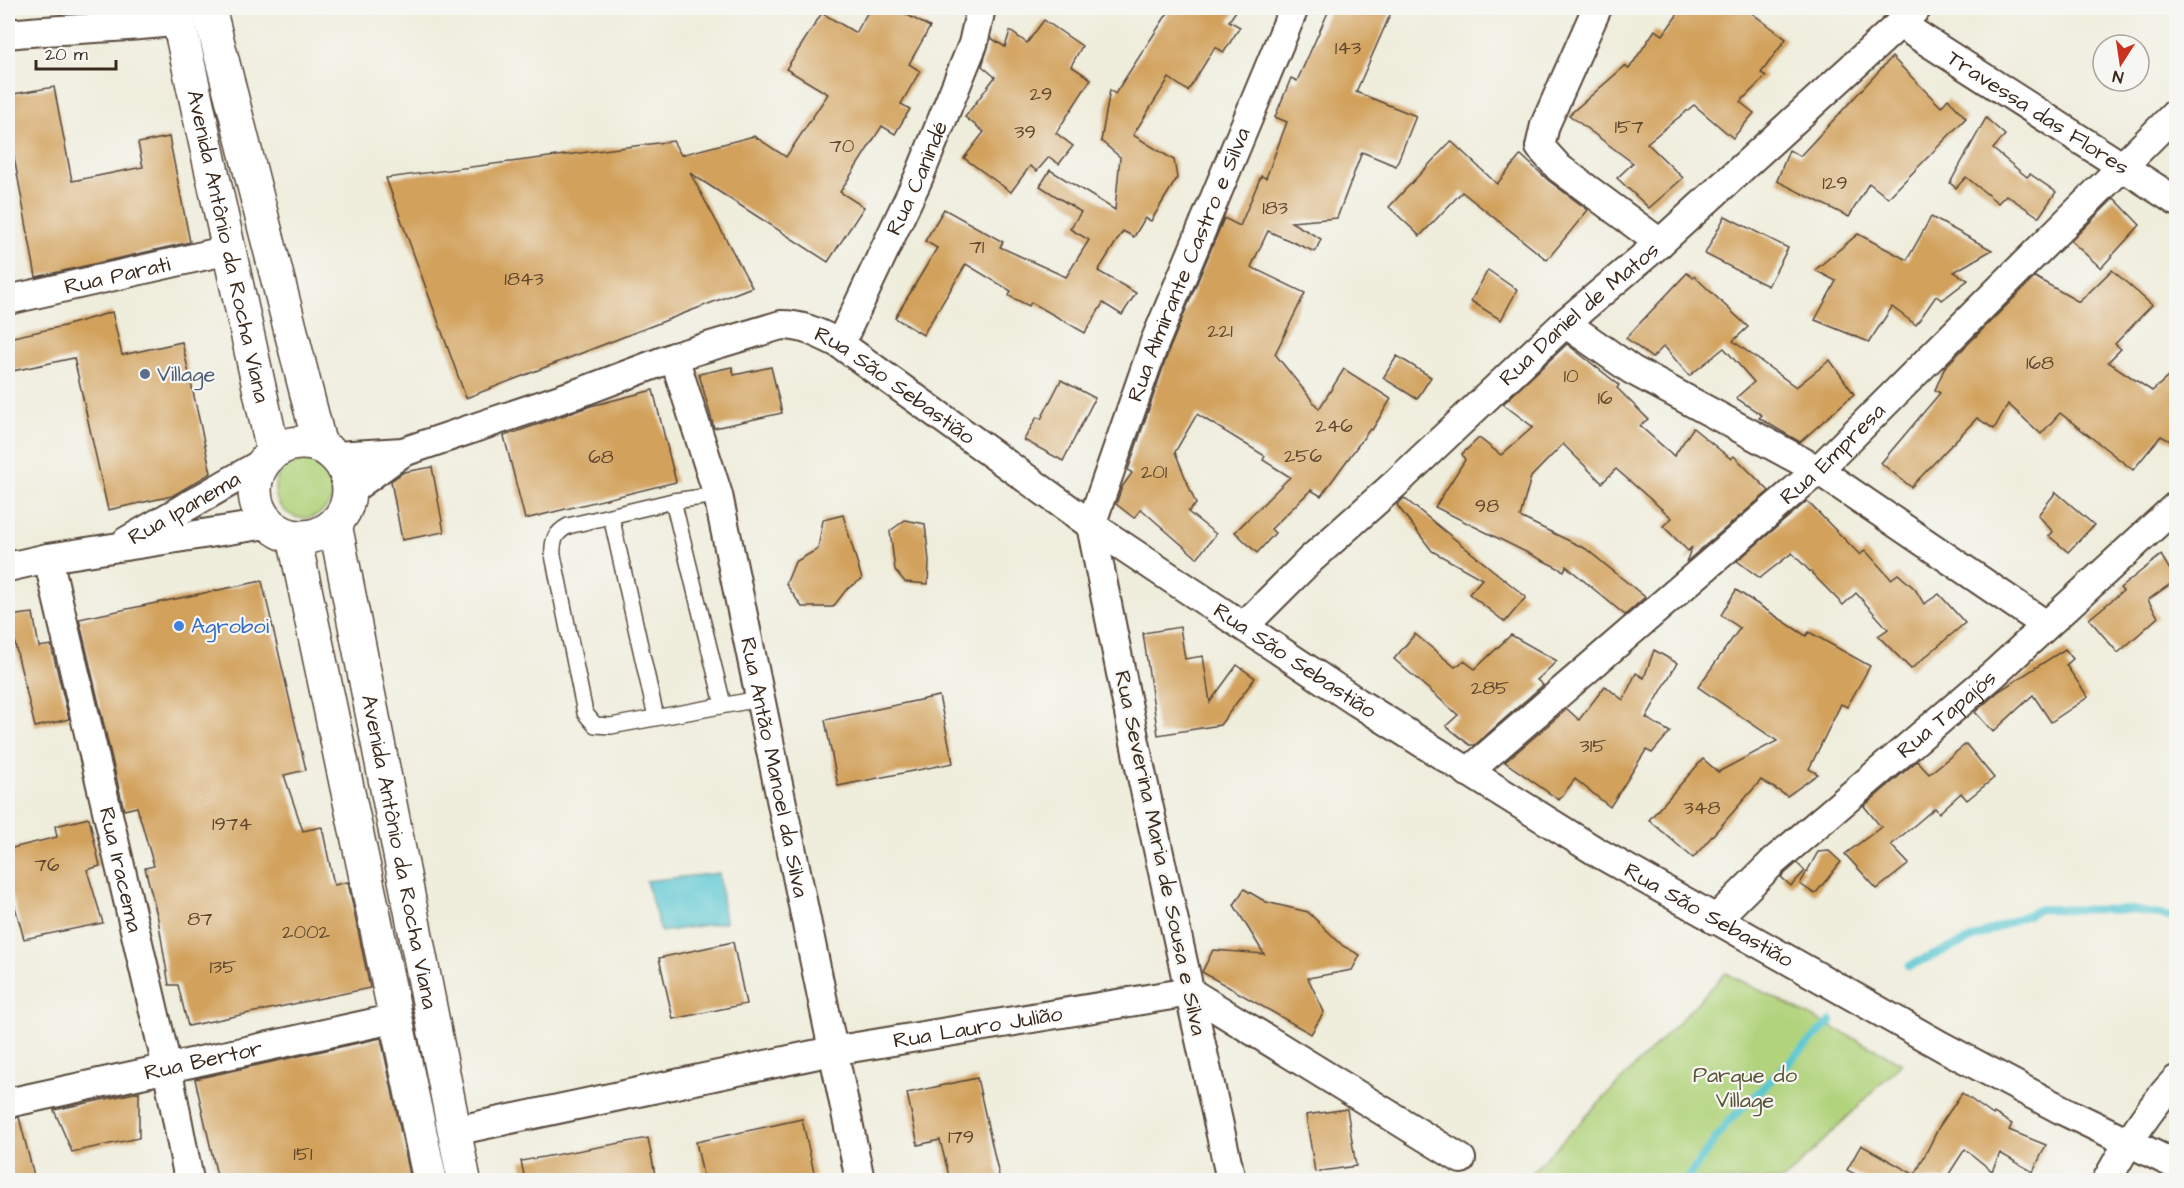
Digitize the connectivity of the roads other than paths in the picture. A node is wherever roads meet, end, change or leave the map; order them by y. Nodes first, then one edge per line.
1 (209, 8) edge
2 (981, 8) edge
3 (1294, 8) edge
4 (1597, 8) edge
5 (178, 14) edge
6 (1909, 16) edge
7 (8, 34) edge
8 (2176, 113) edge
9 (2123, 166) junction
10 (2176, 201) edge
11 (1660, 243) junction
12 (229, 250) junction
13 (8, 300) edge
14 (1565, 323) junction
15 (840, 344) junction
16 (674, 357) junction
17 (328, 451) junction
18 (403, 452) junction
19 (266, 458) junction
20 (1818, 470) junction
21 (348, 492) junction
22 (717, 495) junction
23 (673, 501) junction
24 (2176, 506) edge
25 (611, 516) junction
26 (335, 524) junction
27 (1091, 525) junction
28 (280, 530) junction
29 (109, 550) junction
30 (48, 558) junction
31 (8, 567) edge
32 (2046, 625) junction
33 (1244, 626) junction
34 (759, 699) junction
35 (723, 704) junction
36 (656, 717) junction
37 (1468, 772) junction
38 (1715, 920) junction
39 (1190, 992) junction
40 (397, 1018) junction
41 (832, 1052) junction
42 (167, 1067) junction
43 (2176, 1080) edge
44 (8, 1102) edge
45 (454, 1131) junction
46 (2127, 1143) junction
47 (1461, 1159) dead end
48 (2176, 1165) edge
49 (189, 1180) edge
50 (430, 1180) edge
51 (464, 1180) edge
52 (860, 1180) edge
53 (1231, 1180) edge
54 (2107, 1180) edge

1 - 17 main road, Avenida Antônio da Rocha Viana
2 - 15 street, Rua Canindé
3 - 27 street, Rua Almirante Castro e Silva
4 - 11 street
5 - 7 street
5 - 12 main road, Avenida Antônio da Rocha Viana
6 - 9 street, Travessa das Flores
6 - 11 street, Rua Daniel de Matos
8 - 9 street, Rua Empresa
9 - 10 street, Travessa das Flores
9 - 20 street, Rua Empresa
11 - 14 street, Rua Daniel de Matos
12 - 13 street, Rua Parati
12 - 19 main road, Avenida Antônio da Rocha Viana
14 - 20 street
14 - 33 street, Rua Daniel de Matos
15 - 16 street, Rua São Sebastião
15 - 27 street, Rua São Sebastião
16 - 18 street, Rua São Sebastião
16 - 22 street, Rua Antão Manoel da Silva
17 - 18 street, Rua São Sebastião
17 - 19 main road
17 - 21 main road
18 - 21 street, Rua São Sebastião
19 - 28 main road
19 - 29 street, Rua Ipanema
20 - 32 street
20 - 37 street, Rua Empresa
21 - 26 main road
22 - 23 lane
22 - 34 street, Rua Antão Manoel da Silva
23 - 25 lane
23 - 35 lane
24 - 32 street, Rua Tapajós
25 - 36 lane
25 - 36 lane
26 - 28 main road
26 - 45 main road, Avenida Antônio da Rocha Viana
27 - 33 street, Rua São Sebastião
27 - 39 street, Rua Severina Maria de Sousa e Silva
28 - 29 street, Rua Ipanema
28 - 40 main road, Avenida Antônio da Rocha Viana
29 - 30 street, Rua Ipanema
30 - 31 street, Rua Ipanema
30 - 42 street, Rua Iracema
32 - 38 street, Rua Tapajós
33 - 37 street, Rua São Sebastião
34 - 35 lane
34 - 41 street, Rua Antão Manoel da Silva
35 - 36 lane
37 - 38 street, Rua São Sebastião
38 - 46 street, Rua São Sebastião
39 - 41 street, Rua Lauro Julião
39 - 47 street
39 - 53 street, Rua Severina Maria de Sousa e Silva
40 - 42 street, Rua Bertor
40 - 50 main road, Avenida Antônio da Rocha Viana
41 - 45 street, Rua Lauro Julião
41 - 52 street, Rua Antão Manoel da Silva
42 - 44 street, Rua Bertor
42 - 49 street, Rua Iracema
43 - 46 street
45 - 51 main road, Avenida Antônio da Rocha Viana
46 - 48 street, Rua São Sebastião
46 - 54 street

